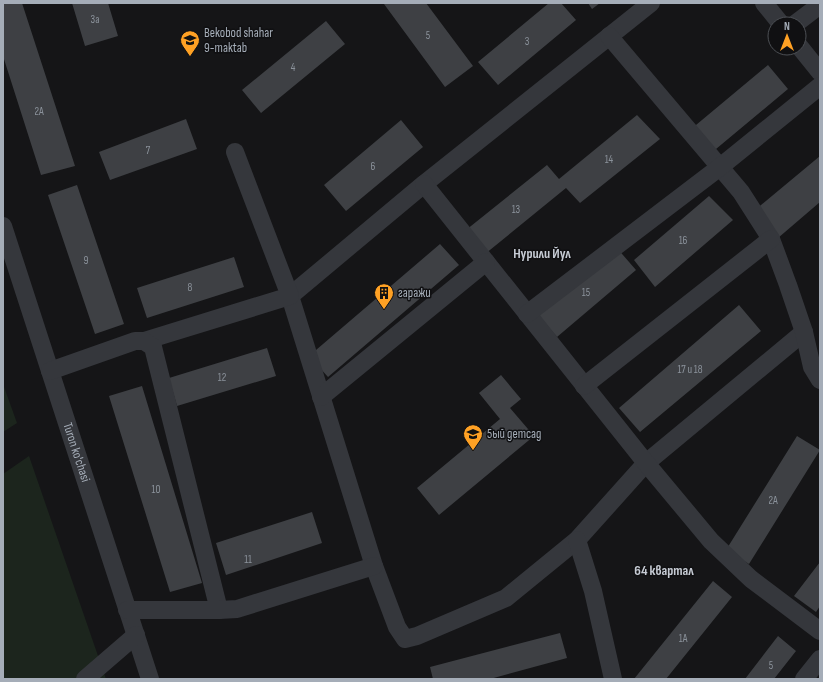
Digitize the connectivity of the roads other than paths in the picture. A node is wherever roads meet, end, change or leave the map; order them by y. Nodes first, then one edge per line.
1 (651, 3) edge
2 (764, 3) edge
3 (820, 5) edge
4 (775, 16) edge
5 (806, 16) edge
6 (609, 36) junction
7 (807, 56) edge
8 (820, 72) edge
9 (820, 86) edge
10 (235, 152) dead end
11 (720, 167) junction
12 (424, 184) junction
13 (3, 226) edge
14 (770, 239) junction
15 (486, 262) junction
16 (290, 296) junction
17 (527, 314) junction
18 (804, 332) junction
19 (144, 341) junction
20 (50, 371) junction
21 (820, 380) edge
22 (584, 386) junction
23 (321, 397) junction
24 (646, 464) junction
25 (577, 540) junction
26 (374, 566) junction
27 (127, 610) junction
28 (219, 610) junction
29 (820, 631) edge
30 (136, 635) junction
31 (820, 659) edge
32 (85, 679) edge
33 (150, 679) edge
34 (614, 679) edge
35 (804, 679) edge

1 - 6 street
2 - 4 street
3 - 5 street
6 - 11 street
6 - 12 street
7 - 8 street
9 - 11 street
10 - 16 street
11 - 14 street
11 - 17 street
12 - 15 street
12 - 16 street
13 - 20 street, Turon ko'chasi
14 - 18 street
14 - 22 street
15 - 17 street
15 - 23 street
16 - 19 street
16 - 23 street
17 - 22 street
18 - 21 street
18 - 24 street
19 - 20 street
19 - 28 street
20 - 27 street, Turon ko'chasi
22 - 24 street
23 - 26 street
24 - 25 street
24 - 29 street
25 - 26 street
25 - 34 street
26 - 28 street
27 - 28 street
27 - 30 street, Turon ko'chasi
30 - 32 street
30 - 33 street, Turon ko'chasi
31 - 35 street

